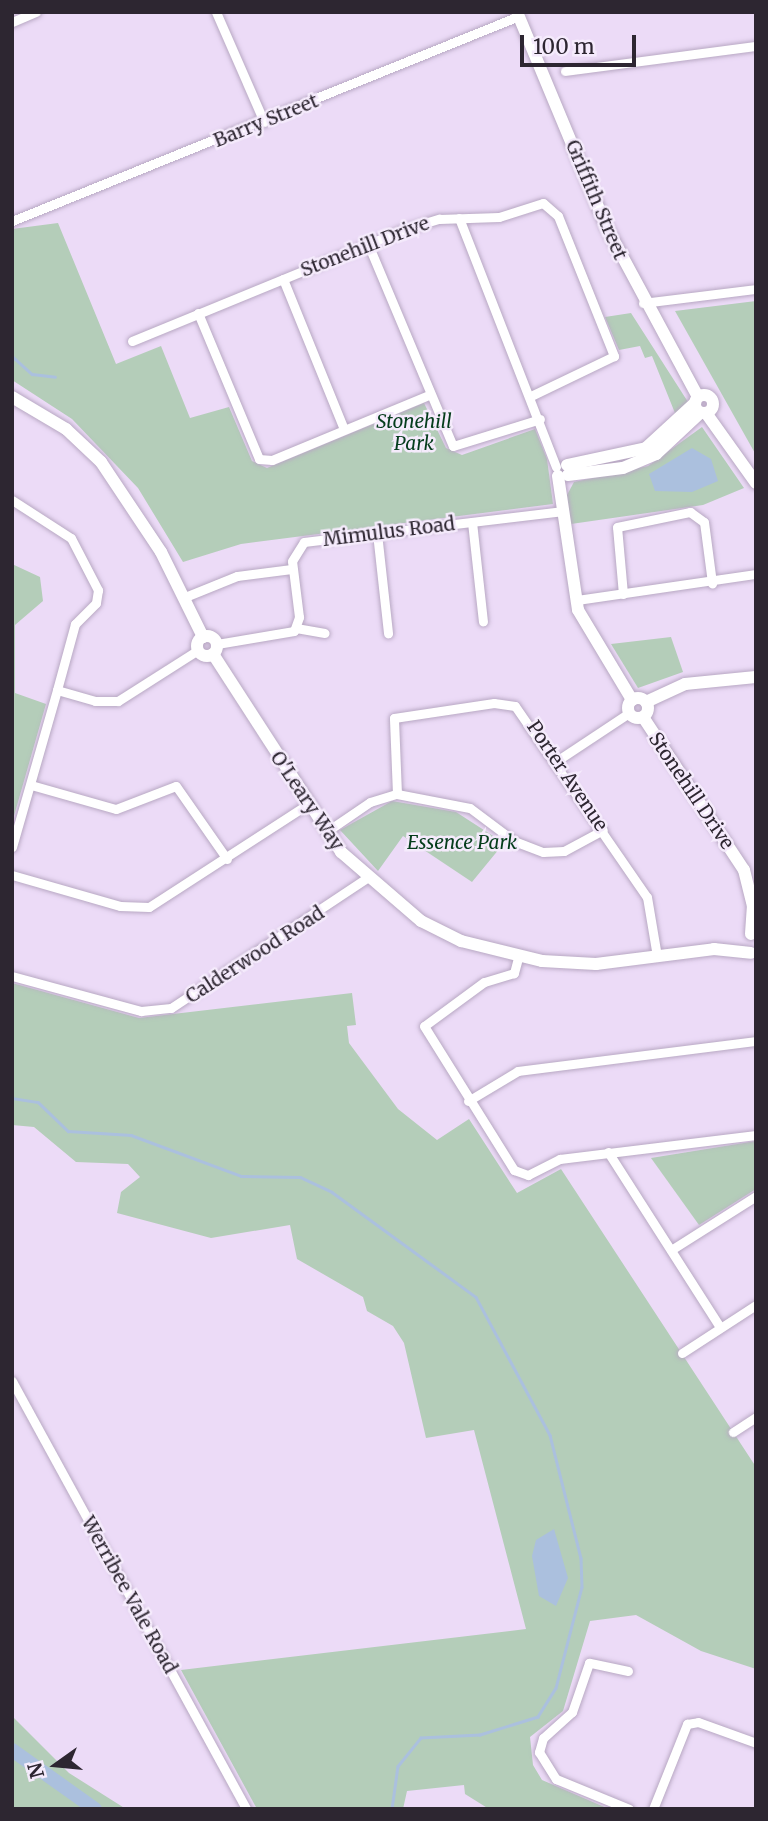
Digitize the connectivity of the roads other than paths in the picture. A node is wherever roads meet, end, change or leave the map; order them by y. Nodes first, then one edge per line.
1 (36, 12) edge
2 (216, 12) edge
3 (518, 14) edge
4 (12, 22) edge
5 (756, 46) edge
6 (565, 71) dead end
7 (264, 122) junction
8 (459, 218) junction
9 (12, 221) edge
10 (368, 244) junction
11 (283, 279) junction
12 (756, 289) edge
13 (642, 303) junction
14 (198, 313) junction
15 (132, 341) dead end
16 (429, 395) junction
17 (531, 396) junction
18 (12, 397) edge
19 (702, 405) junction
20 (540, 419) junction
21 (344, 429) junction
22 (563, 471) junction
23 (756, 483) edge
24 (12, 500) edge
25 (563, 511) junction
26 (472, 522) junction
27 (377, 533) junction
28 (292, 569) junction
29 (756, 574) edge
30 (712, 583) junction
31 (623, 594) junction
32 (185, 597) junction
33 (577, 600) junction
34 (483, 621) dead end
35 (296, 628) junction
36 (325, 633) dead end
37 (388, 633) dead end
38 (201, 644) junction
39 (215, 649) junction
40 (756, 677) edge
41 (57, 690) junction
42 (632, 700) junction
43 (646, 702) junction
44 (629, 713) junction
45 (643, 717) junction
46 (558, 760) junction
47 (31, 785) junction
48 (397, 794) junction
49 (308, 804) junction
50 (603, 830) junction
51 (326, 832) junction
52 (12, 847) edge
53 (227, 859) junction
54 (12, 876) edge
55 (367, 878) junction
56 (754, 909) edge
57 (752, 934) edge
58 (714, 949) junction
59 (657, 956) junction
60 (754, 956) edge
61 (518, 958) junction
62 (12, 976) edge
63 (756, 1041) edge
64 (468, 1101) junction
65 (756, 1135) edge
66 (608, 1152) junction
67 (756, 1196) edge
68 (671, 1250) junction
69 (756, 1305) edge
70 (720, 1327) junction
71 (682, 1353) dead end
72 (12, 1381) edge
73 (756, 1417) edge
74 (733, 1432) dead end
75 (628, 1671) dead end
76 (756, 1743) edge
77 (246, 1809) edge
78 (629, 1809) edge
79 (653, 1809) edge

1 - 4 street
2 - 7 street
3 - 7 street, Barry Street
3 - 13 street, Griffith Street
5 - 6 street
7 - 9 street, Barry Street
8 - 10 street, Stonehill Drive
8 - 17 street
8 - 17 street, Stonehill Drive
10 - 11 street, Stonehill Drive
10 - 16 street
11 - 14 street, Stonehill Drive
11 - 21 street
12 - 13 street
13 - 19 street, Griffith Street
14 - 15 street, Stonehill Drive
14 - 21 street
16 - 20 street
16 - 21 street
17 - 20 street
18 - 32 street
19 - 22 street
19 - 23 street, Griffith Street
20 - 22 street
22 - 25 street
24 - 41 street
25 - 26 street, Mimulus Road
25 - 33 street
26 - 27 street, Mimulus Road
26 - 34 street
27 - 28 street, Mimulus Road
27 - 37 street
28 - 32 street
28 - 35 street
29 - 30 street
30 - 31 street
30 - 31 street
31 - 33 street
32 - 38 street
33 - 42 street
35 - 36 street
35 - 39 street
38 - 39 street
38 - 41 street
39 - 49 street, O'Leary Way
40 - 43 street
41 - 47 street
42 - 43 street
42 - 44 street
43 - 45 street
44 - 45 street
44 - 46 street
45 - 56 street, Stonehill Drive
46 - 48 street, Porter Avenue
46 - 50 street, Porter Avenue
47 - 52 street
47 - 53 street
48 - 50 street
48 - 51 street
49 - 51 street, O'Leary Way
49 - 53 street
50 - 59 street, Porter Avenue
51 - 55 street, O'Leary Way
53 - 54 street
55 - 61 street, O'Leary Way
55 - 62 street, Calderwood Road
56 - 57 street, Stonehill Drive
57 - 58 street
57 - 60 street, Stonehill Drive
58 - 59 street, O'Leary Way
58 - 60 street
59 - 61 street, O'Leary Way
61 - 64 street
63 - 64 street
64 - 66 street
65 - 66 street
66 - 68 street
67 - 68 street
68 - 70 street
69 - 70 street
70 - 71 street
72 - 77 street, Werribee Vale Road
73 - 74 street
75 - 78 street
76 - 79 street

